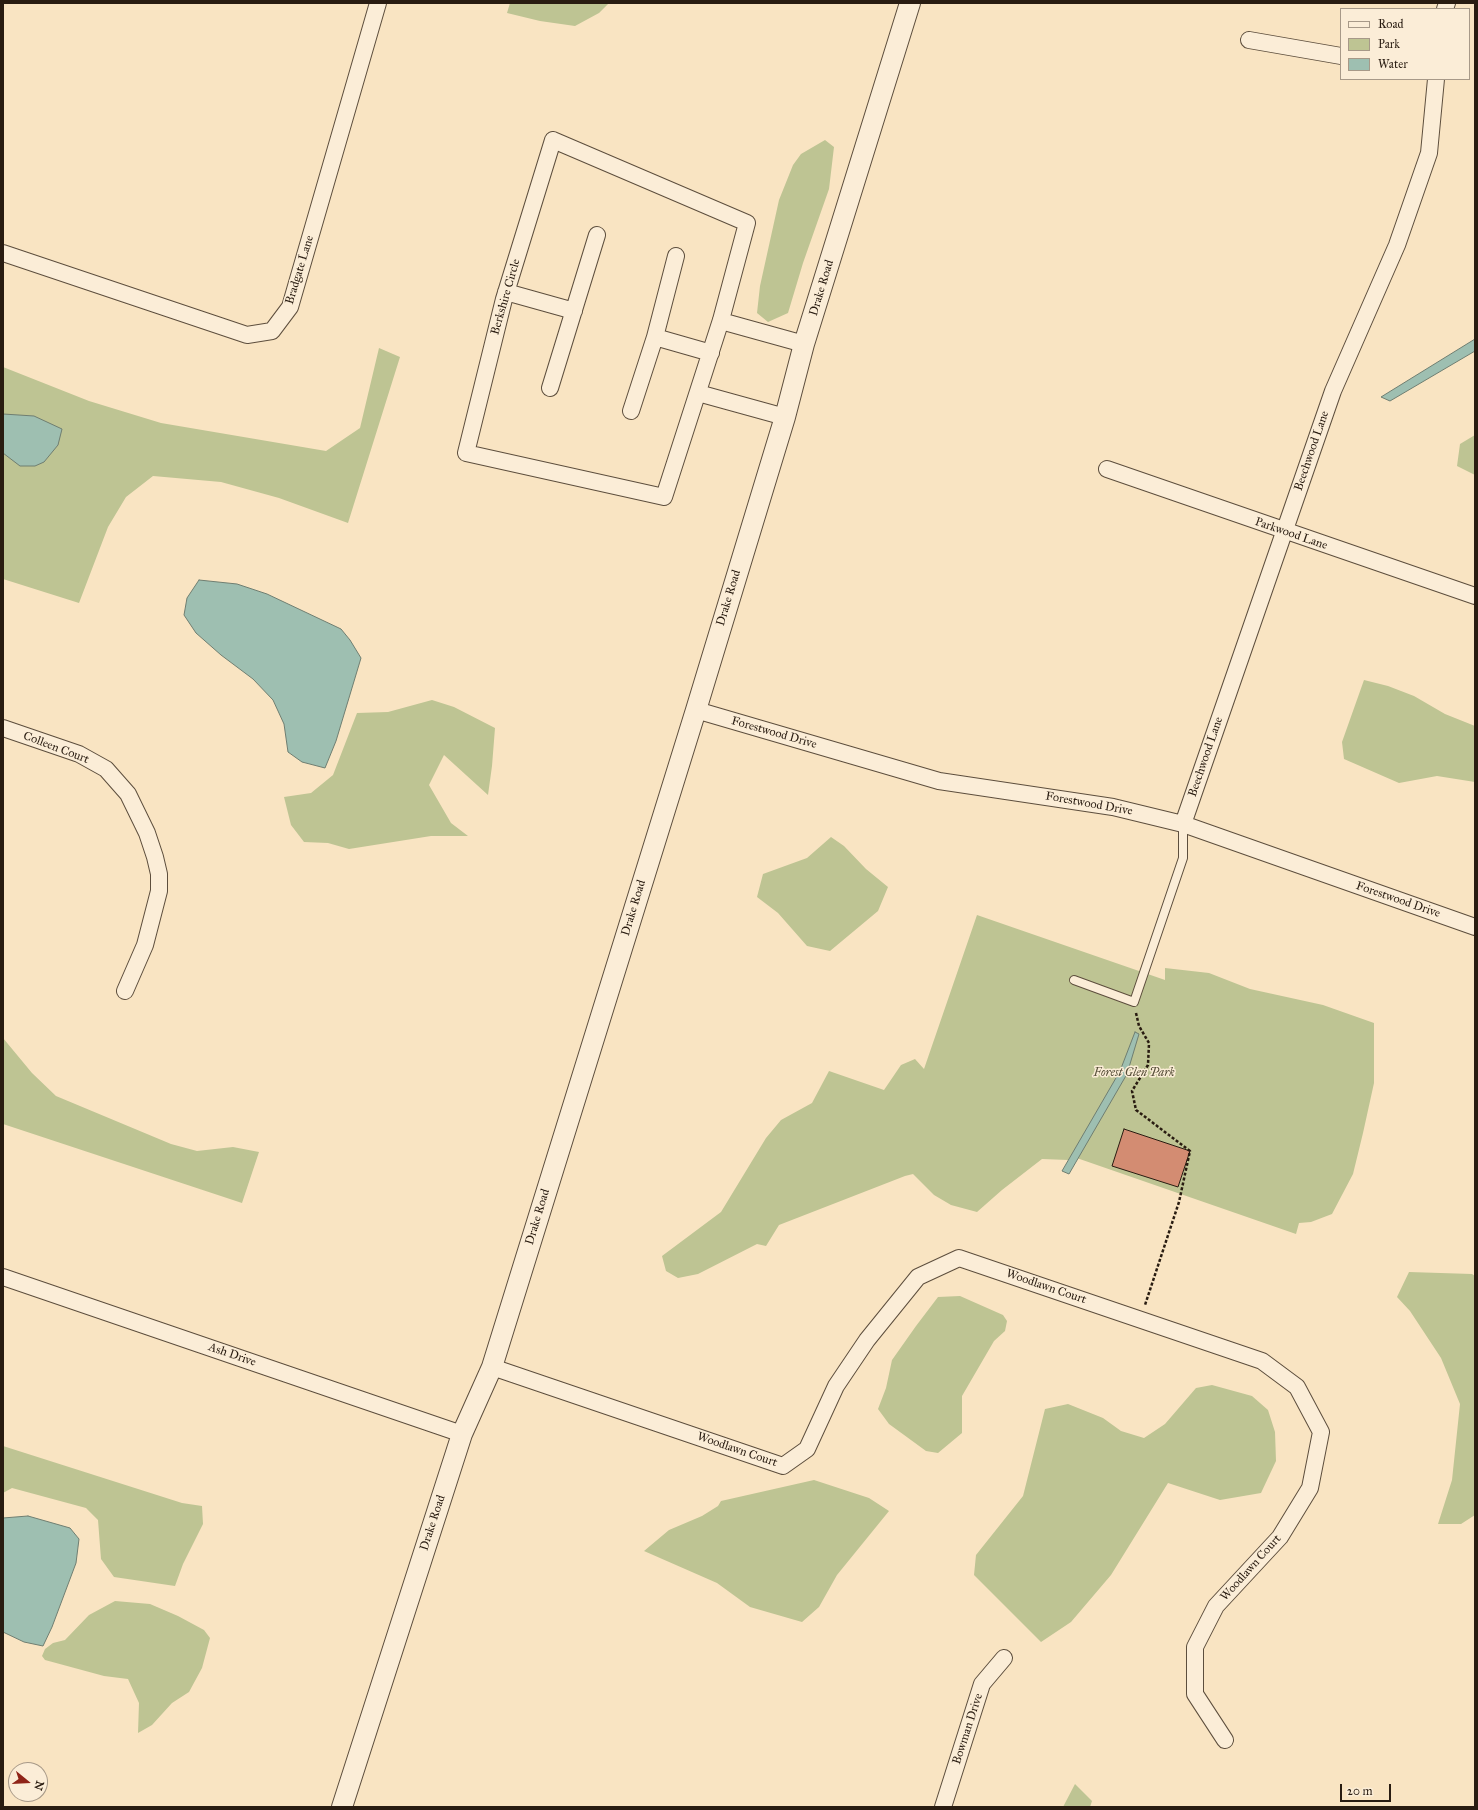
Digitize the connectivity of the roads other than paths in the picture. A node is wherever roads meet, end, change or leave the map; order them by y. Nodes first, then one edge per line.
1 (378, 3) edge
2 (910, 3) edge
3 (1249, 40) dead end
4 (1340, 56) edge
5 (1436, 80) edge
6 (597, 235) dead end
7 (3, 253) edge
8 (676, 256) dead end
9 (506, 292) junction
10 (574, 311) junction
11 (721, 321) junction
12 (655, 337) junction
13 (804, 344) junction
14 (711, 353) junction
15 (550, 388) dead end
16 (698, 394) junction
17 (631, 411) dead end
18 (784, 417) junction
19 (1107, 469) dead end
20 (1285, 532) junction
21 (1475, 596) edge
22 (696, 710) junction
23 (3, 728) edge
24 (1183, 824) junction
25 (1475, 927) edge
26 (1074, 980) dead end
27 (125, 991) dead end
28 (3, 1277) edge
29 (492, 1367) junction
30 (462, 1434) junction
31 (1004, 1658) dead end
32 (1226, 1740) dead end
33 (342, 1807) edge
34 (943, 1807) edge

1 - 7 street, Bradgate Lane
2 - 13 street, Drake Road
3 - 4 street
5 - 20 street, Beechwood Lane
6 - 10 street
8 - 12 street
9 - 10 street
9 - 11 street, Berkshire Circle
9 - 16 street, Berkshire Circle
10 - 15 street
11 - 13 street
11 - 14 street
12 - 14 street
12 - 17 street
13 - 18 street, Drake Road
14 - 16 street
16 - 18 street
18 - 22 street, Drake Road
19 - 20 street, Parkwood Lane
20 - 21 street, Parkwood Lane
20 - 24 street, Beechwood Lane
22 - 24 street, Forestwood Drive
22 - 29 street, Drake Road
23 - 27 street, Colleen Court
24 - 25 street, Forestwood Drive
24 - 26 lane
28 - 30 street, Ash Drive
29 - 30 street, Drake Road
29 - 32 street, Woodlawn Court
30 - 33 street, Drake Road
31 - 34 street, Bowman Drive

